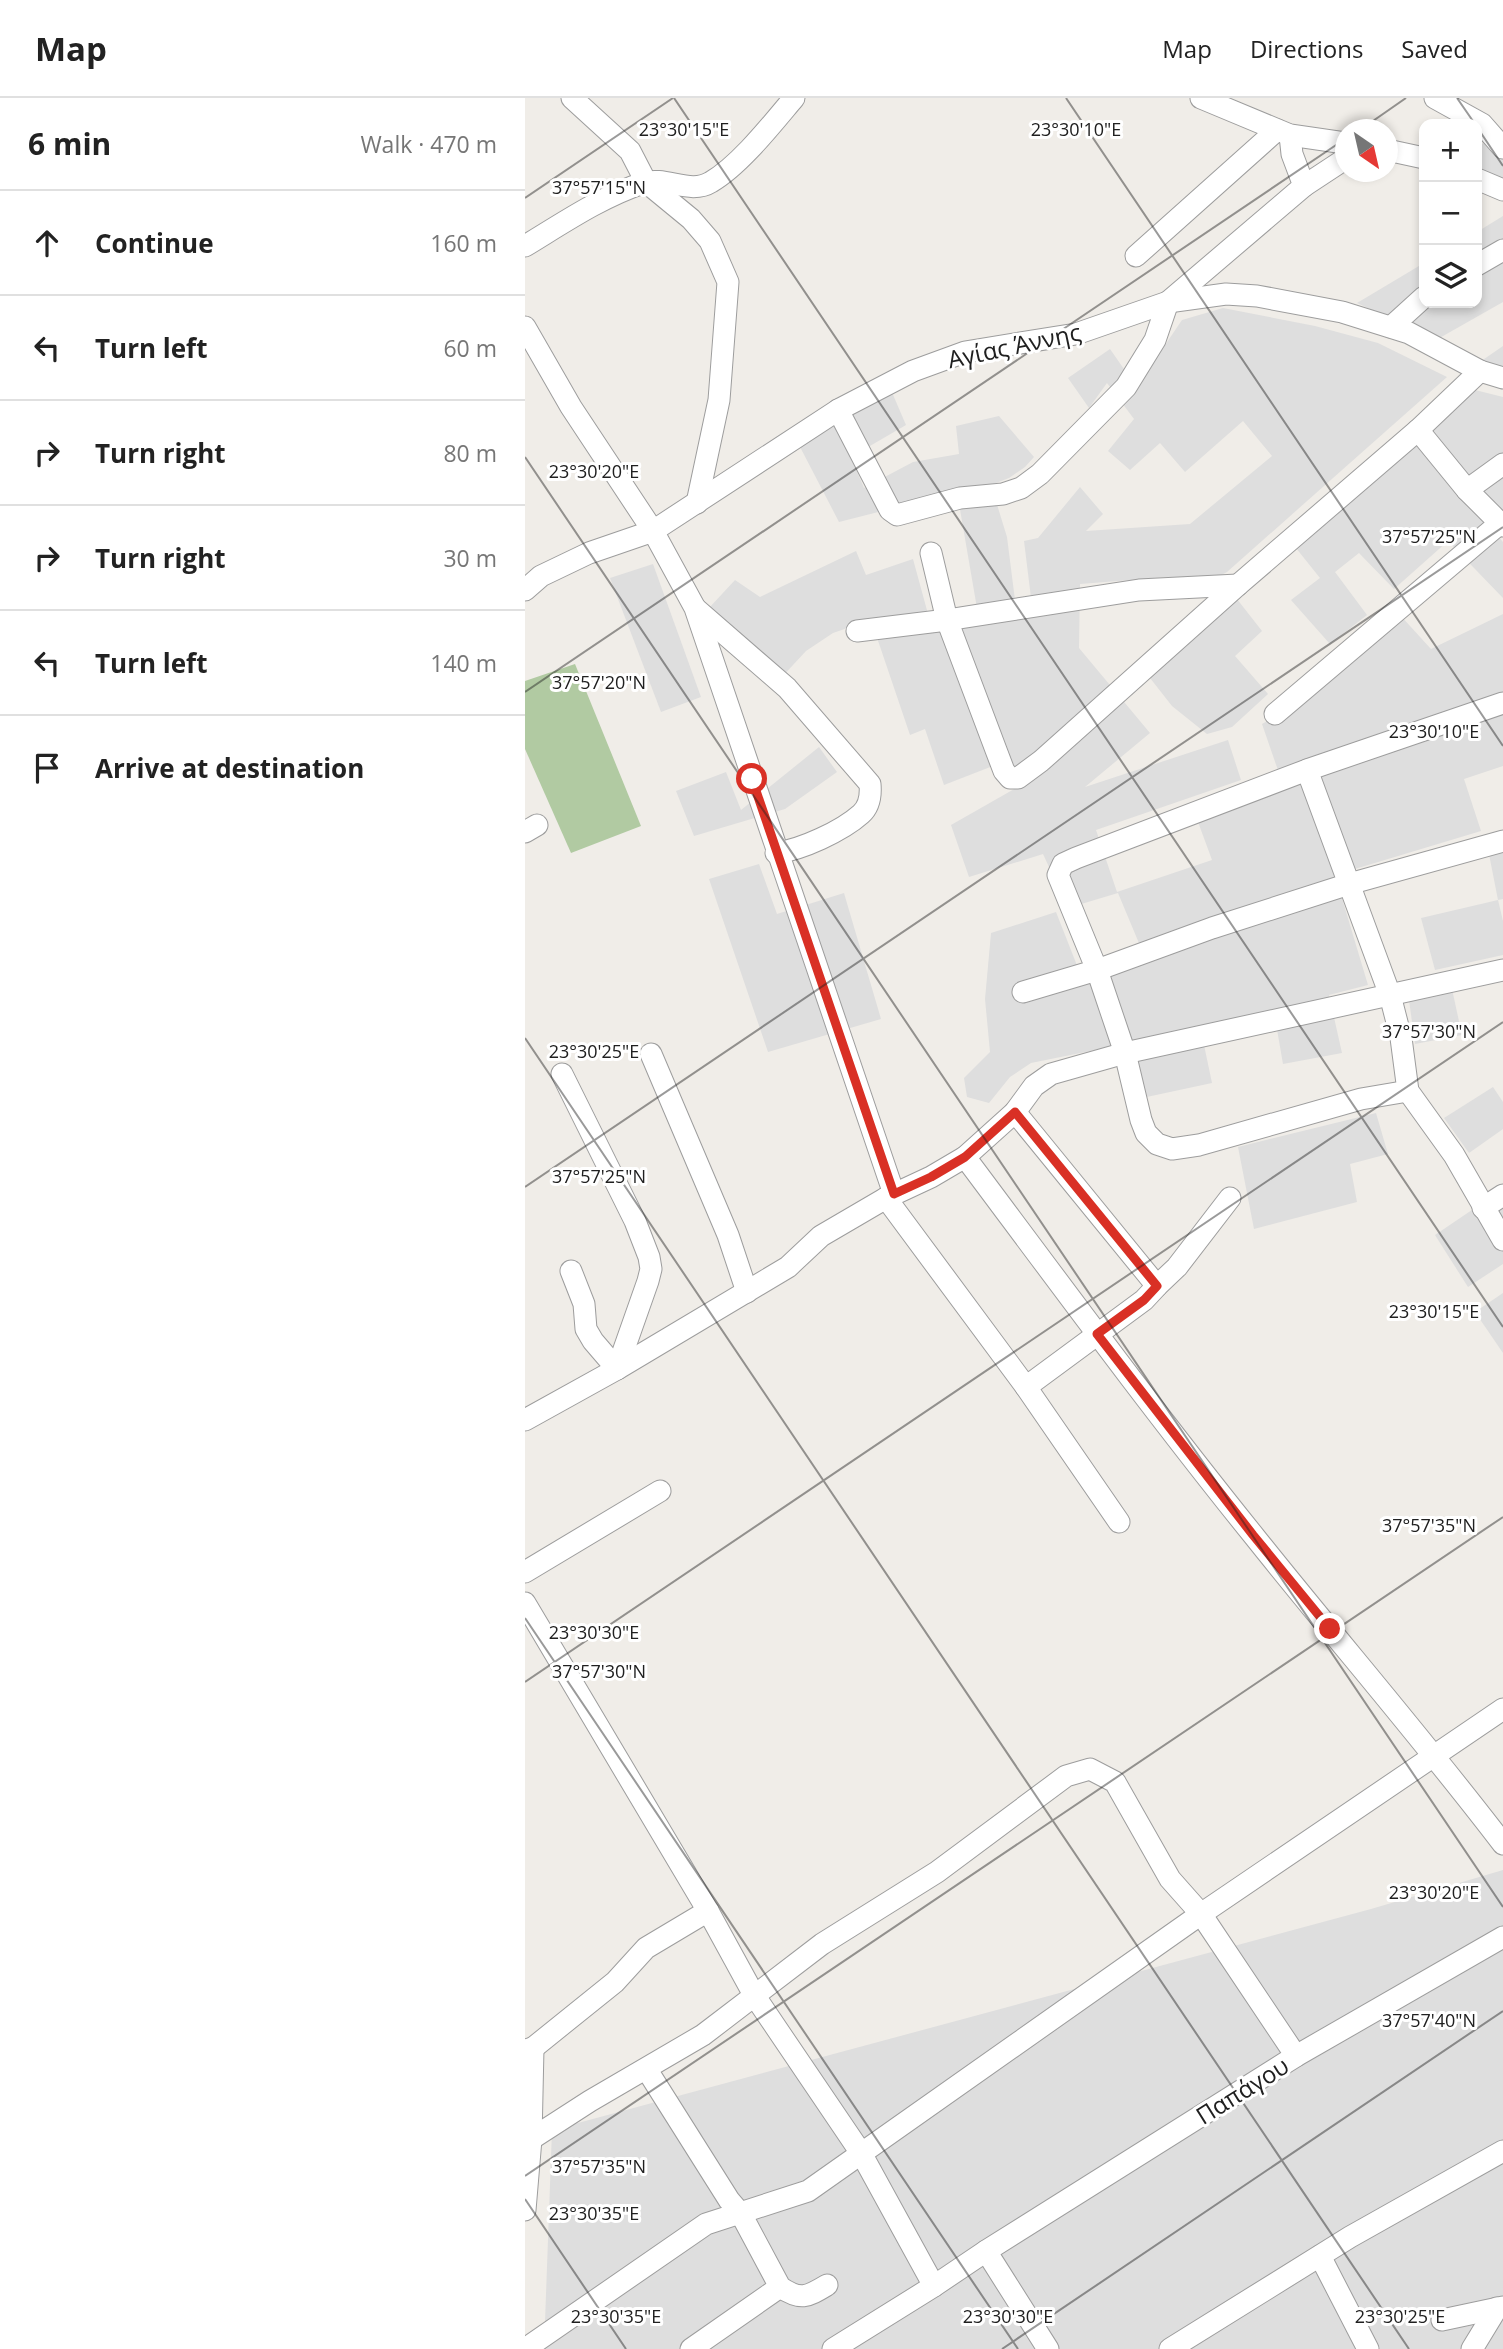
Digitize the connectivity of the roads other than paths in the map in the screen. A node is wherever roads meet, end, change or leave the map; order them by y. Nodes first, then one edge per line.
1 (572, 98) edge
2 (794, 98) edge
3 (1201, 98) edge
4 (1435, 98) edge
5 (1284, 133) junction
6 (1335, 141) edge
7 (1503, 148) edge
8 (1398, 152) edge
9 (1419, 157) edge
10 (1335, 166) edge
11 (1482, 181) edge
12 (646, 182) junction
13 (1304, 186) junction
14 (1503, 190) edge
15 (525, 247) edge
16 (1503, 250) edge
17 (1136, 256) dead end
18 (1482, 262) edge
19 (1168, 302) junction
20 (1419, 302) edge
21 (525, 327) edge
22 (1391, 327) junction
23 (1480, 371) junction
24 (1503, 379) edge
25 (838, 410) junction
26 (1418, 430) junction
27 (1503, 464) edge
28 (1467, 490) junction
29 (697, 503) junction
30 (1501, 525) edge
31 (653, 531) junction
32 (931, 553) dead end
33 (1238, 585) junction
34 (525, 590) edge
35 (695, 608) junction
36 (947, 620) junction
37 (857, 631) dead end
38 (1503, 703) edge
39 (1275, 714) dead end
40 (1307, 770) junction
41 (1503, 841) edge
42 (776, 852) junction
43 (1349, 884) junction
44 (1097, 970) junction
45 (1503, 970) edge
46 (1023, 992) dead end
47 (1390, 995) junction
48 (1125, 1053) junction
49 (651, 1054) dead end
50 (562, 1074) dead end
51 (1408, 1091) junction
52 (1015, 1112) junction
53 (965, 1157) junction
54 (1503, 1195) edge
55 (890, 1196) junction
56 (1230, 1198) dead end
57 (1483, 1208) junction
58 (1503, 1240) edge
59 (571, 1271) dead end
60 (1157, 1286) junction
61 (747, 1292) junction
62 (1097, 1334) junction
63 (617, 1370) junction
64 (1026, 1387) junction
65 (525, 1419) edge
66 (660, 1491) dead end
67 (1119, 1522) dead end
68 (525, 1572) edge
69 (525, 1604) edge
70 (1503, 1709) edge
71 (1435, 1755) junction
72 (1503, 1844) edge
73 (708, 1911) junction
74 (1201, 1914) junction
75 (1503, 1937) edge
76 (754, 1995) junction
77 (529, 2049) edge
78 (1296, 2056) junction
79 (647, 2070) junction
80 (528, 2141) edge
81 (1503, 2151) edge
82 (861, 2153) junction
83 (525, 2210) edge
84 (741, 2214) junction
85 (986, 2251) junction
86 (1319, 2256) junction
87 (827, 2285) dead end
88 (934, 2286) junction
89 (780, 2287) junction
90 (1500, 2307) edge
91 (1442, 2320) dead end
92 (525, 2349) edge
93 (691, 2349) edge
94 (833, 2349) edge
95 (1048, 2349) edge
96 (1170, 2349) edge
97 (1368, 2349) edge
98 (1472, 2349) edge

1 - 12 street
2 - 12 street
3 - 5 street
4 - 7 street
5 - 6 street
5 - 13 street
5 - 17 street
8 - 9 street
10 - 13 street
11 - 14 street
12 - 15 street
12 - 29 street
13 - 19 street
16 - 18 street
19 - 22 street, Αγίας Άννης
19 - 25 street, Αγίας Άννης
19 - 25 street
20 - 22 street
21 - 31 street
22 - 23 street, Αγίας Άννης
23 - 24 street, Αγίας Άννης
23 - 26 street
25 - 29 street, Αγίας Άννης
26 - 28 street
26 - 33 street
27 - 28 street
28 - 30 street
29 - 31 street, Αγίας Άννης
30 - 39 street
31 - 34 street, Αγίας Άννης
31 - 35 street
32 - 36 street
33 - 36 street
33 - 36 street
35 - 42 street
35 - 42 street
36 - 37 street
38 - 40 street
40 - 43 street
40 - 44 street
41 - 43 street
42 - 55 street
43 - 44 street
43 - 47 street
44 - 46 street
44 - 48 street
45 - 47 street
47 - 48 street
47 - 51 street
48 - 51 street
48 - 52 street
49 - 61 street
50 - 63 street
51 - 57 street
52 - 53 street
52 - 60 street
53 - 55 street
53 - 62 street
54 - 57 street
55 - 61 street
55 - 64 street
56 - 60 street
57 - 58 street
59 - 63 street
60 - 62 street
61 - 63 street
62 - 64 street
62 - 71 street
63 - 65 street
64 - 67 street
66 - 68 street
69 - 73 street
70 - 71 street
71 - 72 street
71 - 74 street
73 - 76 street
73 - 77 street
74 - 76 street
74 - 78 street
74 - 82 street
75 - 78 street, Παπάγου
76 - 79 street
76 - 82 street
77 - 80 street
78 - 85 street, Παπάγου
79 - 80 street
79 - 84 street
80 - 83 street
81 - 86 street
82 - 84 street
82 - 88 street
84 - 89 street
84 - 92 street
85 - 88 street, Παπάγου
85 - 95 street
86 - 96 street
86 - 97 street
87 - 89 street
88 - 94 street, Παπάγου
89 - 93 street
90 - 91 street
90 - 98 street

